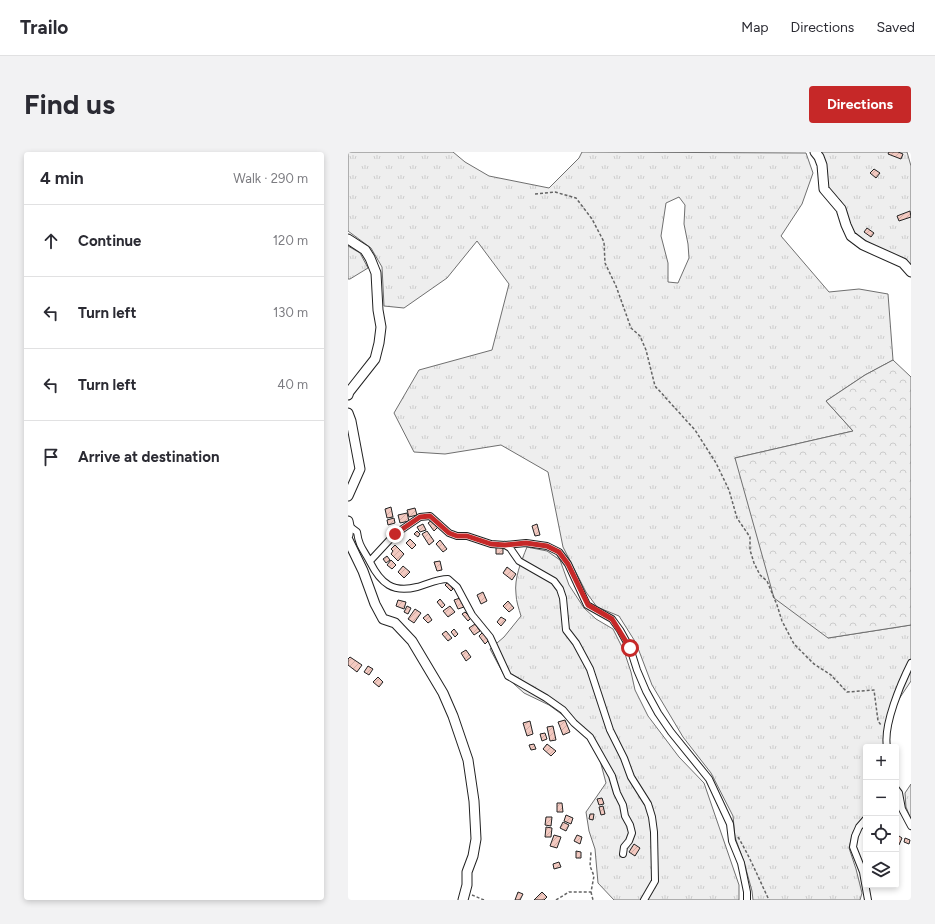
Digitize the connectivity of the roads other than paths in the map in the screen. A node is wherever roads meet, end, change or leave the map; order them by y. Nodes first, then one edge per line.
1 (815, 152) edge
2 (348, 239) edge
3 (911, 272) edge
4 (348, 395) edge
5 (348, 414) edge
6 (348, 496) edge
7 (349, 523) edge
8 (348, 536) edge
9 (348, 540) edge
10 (505, 545) junction
11 (370, 561) junction
12 (911, 663) edge
13 (887, 744) edge
14 (899, 801) edge
15 (863, 822) edge
16 (911, 826) edge
17 (623, 854) dead end
18 (464, 896) edge
19 (644, 900) edge
20 (747, 900) edge
21 (868, 900) edge

1 - 3 street
2 - 4 street
5 - 6 street
7 - 8 street
7 - 11 street
9 - 18 street
10 - 11 street
10 - 19 street
10 - 20 street
11 - 17 street
12 - 13 street
14 - 16 street
15 - 21 street

